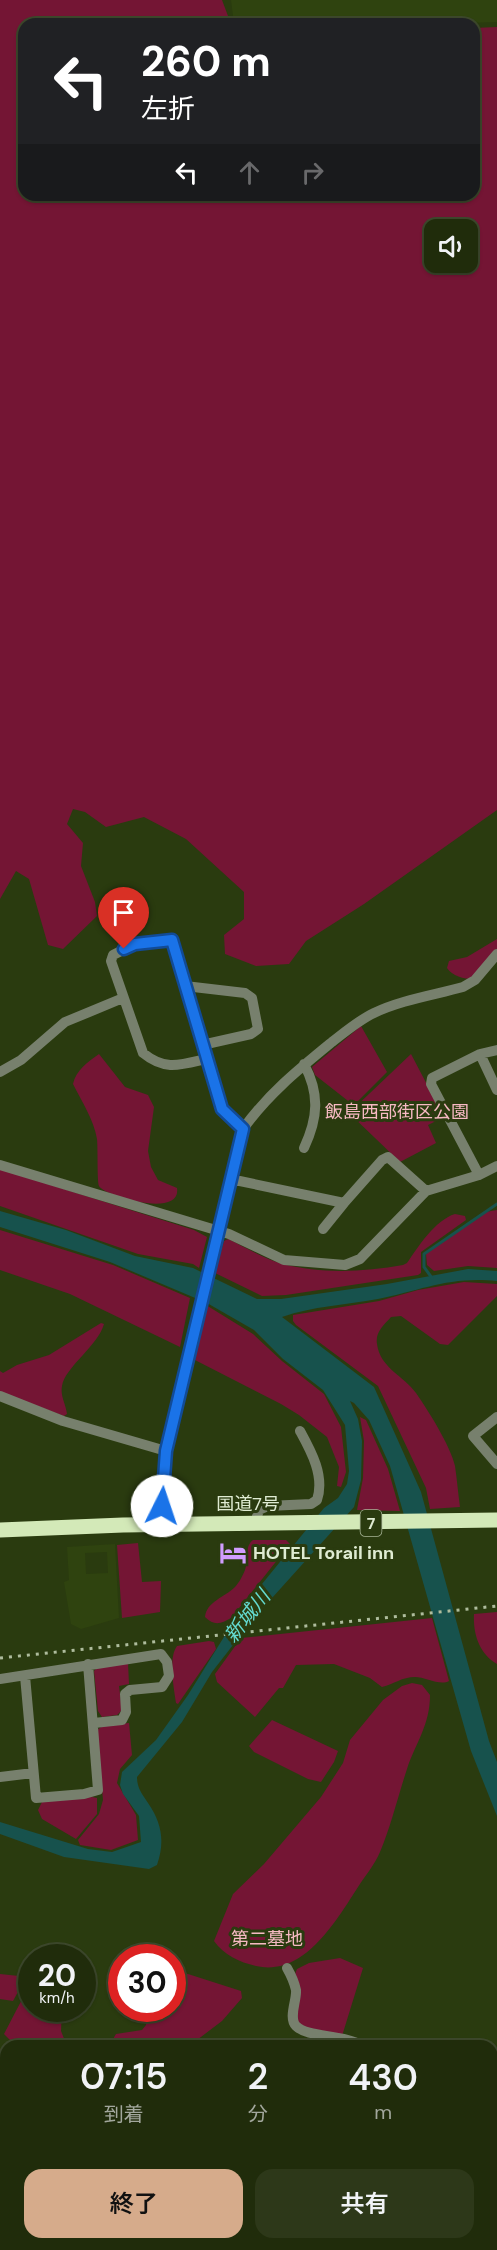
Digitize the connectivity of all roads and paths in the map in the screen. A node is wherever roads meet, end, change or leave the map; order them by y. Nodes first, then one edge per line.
1 (497, 954) edge
2 (185, 986) junction
3 (123, 998) junction
4 (202, 1045) junction
5 (497, 1050) edge
6 (480, 1054) junction
7 (206, 1059) junction
8 (304, 1064) junction
9 (0, 1072) edge
10 (497, 1089) edge
11 (243, 1129) junction
12 (304, 1148) dead end
13 (0, 1165) edge
14 (497, 1166) edge
15 (479, 1175) junction
16 (230, 1179) junction
17 (426, 1191) junction
18 (344, 1203) junction
19 (323, 1229) dead end
20 (218, 1233) junction
21 (0, 1396) edge
22 (497, 1417) edge
23 (300, 1431) dead end
24 (166, 1451) junction
25 (497, 1464) edge
26 (497, 1520) edge
27 (255, 1523) junction
28 (161, 1524) junction
29 (0, 1530) edge
30 (88, 1664) junction
31 (25, 1676) junction
32 (0, 1679) edge
33 (93, 1723) junction
34 (33, 1773) junction
35 (0, 1777) edge
36 (287, 1968) dead end
37 (350, 2040) edge

1 - 8 street
2 - 3 street
2 - 4 street
2 - 4 street
3 - 7 street
3 - 9 street
4 - 7 street
5 - 6 street
6 - 10 street
6 - 15 street
7 - 11 street
8 - 11 street
8 - 12 street
11 - 16 street
13 - 20 street
14 - 15 street
15 - 17 street
16 - 18 street
16 - 20 street
17 - 18 street
17 - 20 street
18 - 19 street
20 - 24 street
21 - 24 street
22 - 25 street
23 - 27 street
24 - 28 street
26 - 27 highway, 国道7号 / 7
27 - 28 highway, 国道7号 / 7
28 - 29 highway, 国道7号 / 7
30 - 31 street
30 - 33 street
30 - 33 street
31 - 32 street
31 - 34 street
33 - 34 street
34 - 35 street
36 - 37 street

